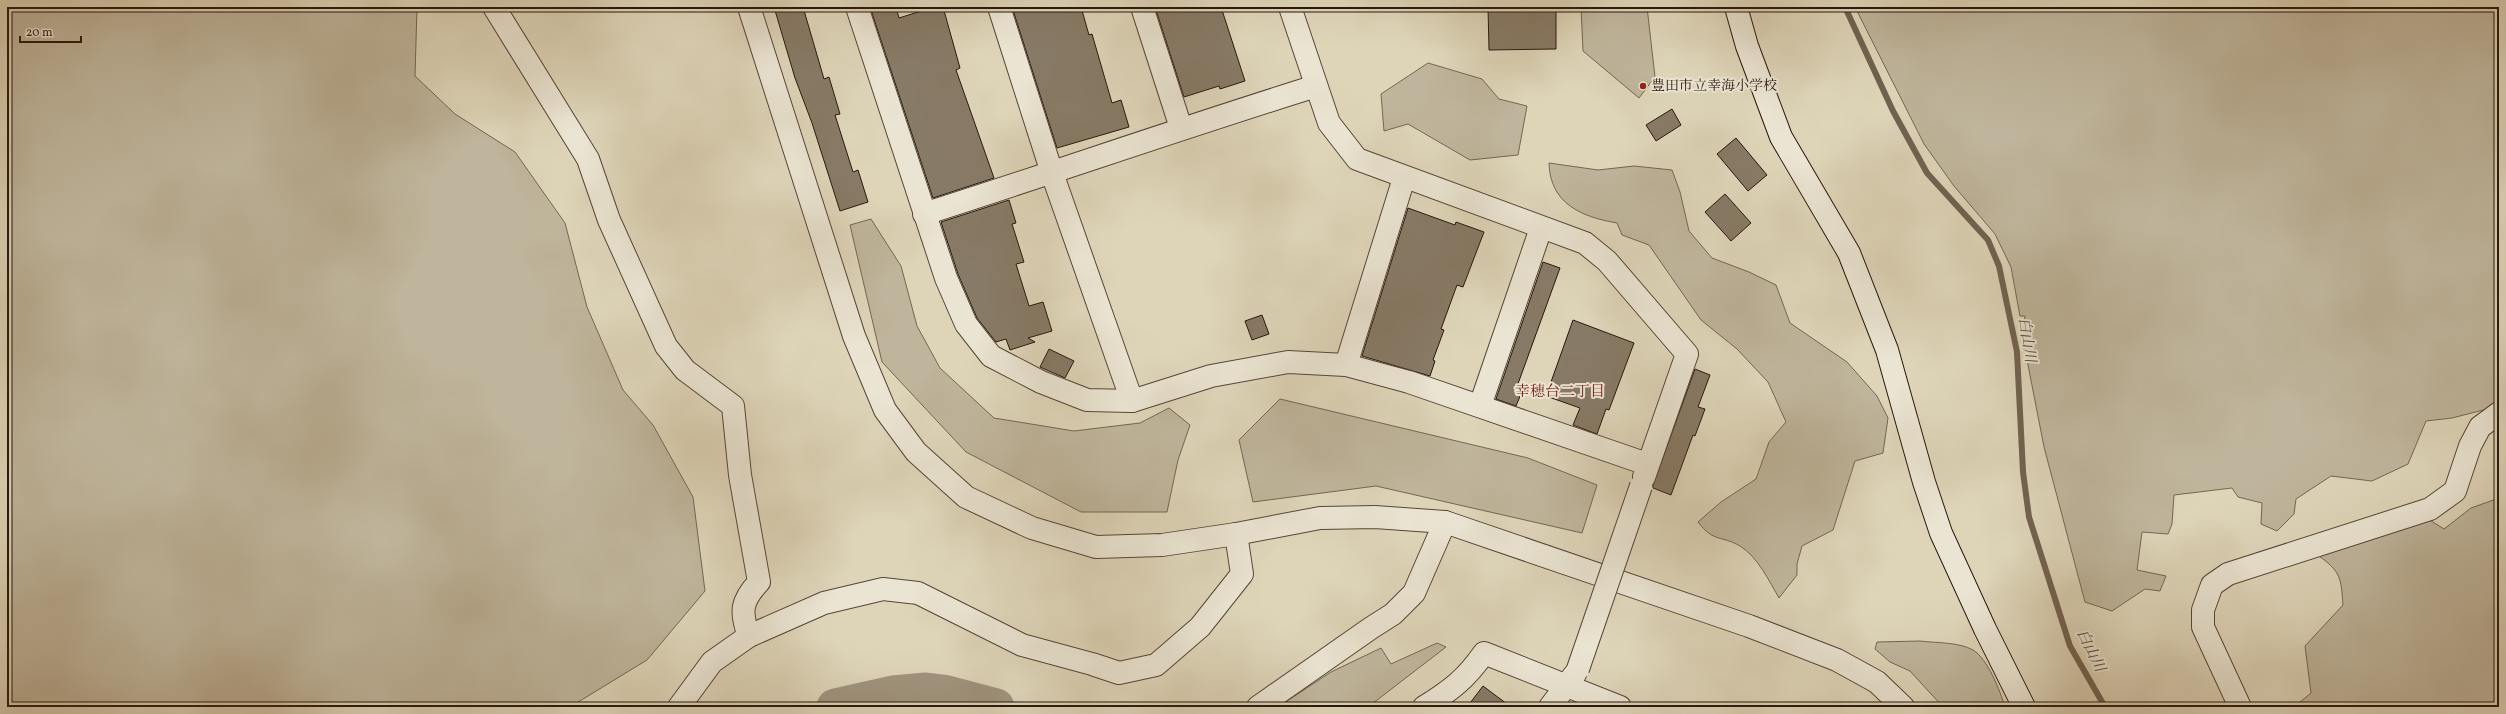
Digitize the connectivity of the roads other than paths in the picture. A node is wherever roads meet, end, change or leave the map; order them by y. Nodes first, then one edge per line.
1 (494, 7) edge
2 (749, 7) edge
3 (857, 7) edge
4 (999, 7) edge
5 (1142, 7) edge
6 (1290, 7) edge
7 (1736, 7) edge
8 (1316, 86) junction
9 (1181, 128) junction
10 (1052, 173) junction
11 (1404, 178) junction
12 (924, 214) junction
13 (1541, 228) junction
14 (1346, 365) junction
15 (1132, 401) junction
16 (1480, 406) junction
17 (2499, 413) edge
18 (1647, 464) junction
19 (1445, 522) junction
20 (1236, 534) junction
21 (749, 636) junction
22 (1572, 677) junction
23 (679, 707) edge
24 (1258, 707) edge
25 (1424, 707) edge
26 (1550, 707) edge
27 (1620, 707) edge
28 (1903, 707) edge
29 (2024, 707) edge
30 (2240, 707) edge

1 - 21 street
2 - 20 street
3 - 12 street
4 - 10 street
5 - 9 street
6 - 8 street
7 - 29 street
8 - 9 street
8 - 11 street
9 - 10 street
10 - 12 street
10 - 15 street
11 - 13 street
11 - 14 street
12 - 15 street
13 - 16 street
13 - 18 street
14 - 15 street
14 - 16 street
16 - 18 street
17 - 30 street
18 - 22 street, bridge
19 - 20 street
19 - 24 street
19 - 28 street
20 - 21 street
21 - 23 street
22 - 25 street
22 - 26 street
22 - 27 street

